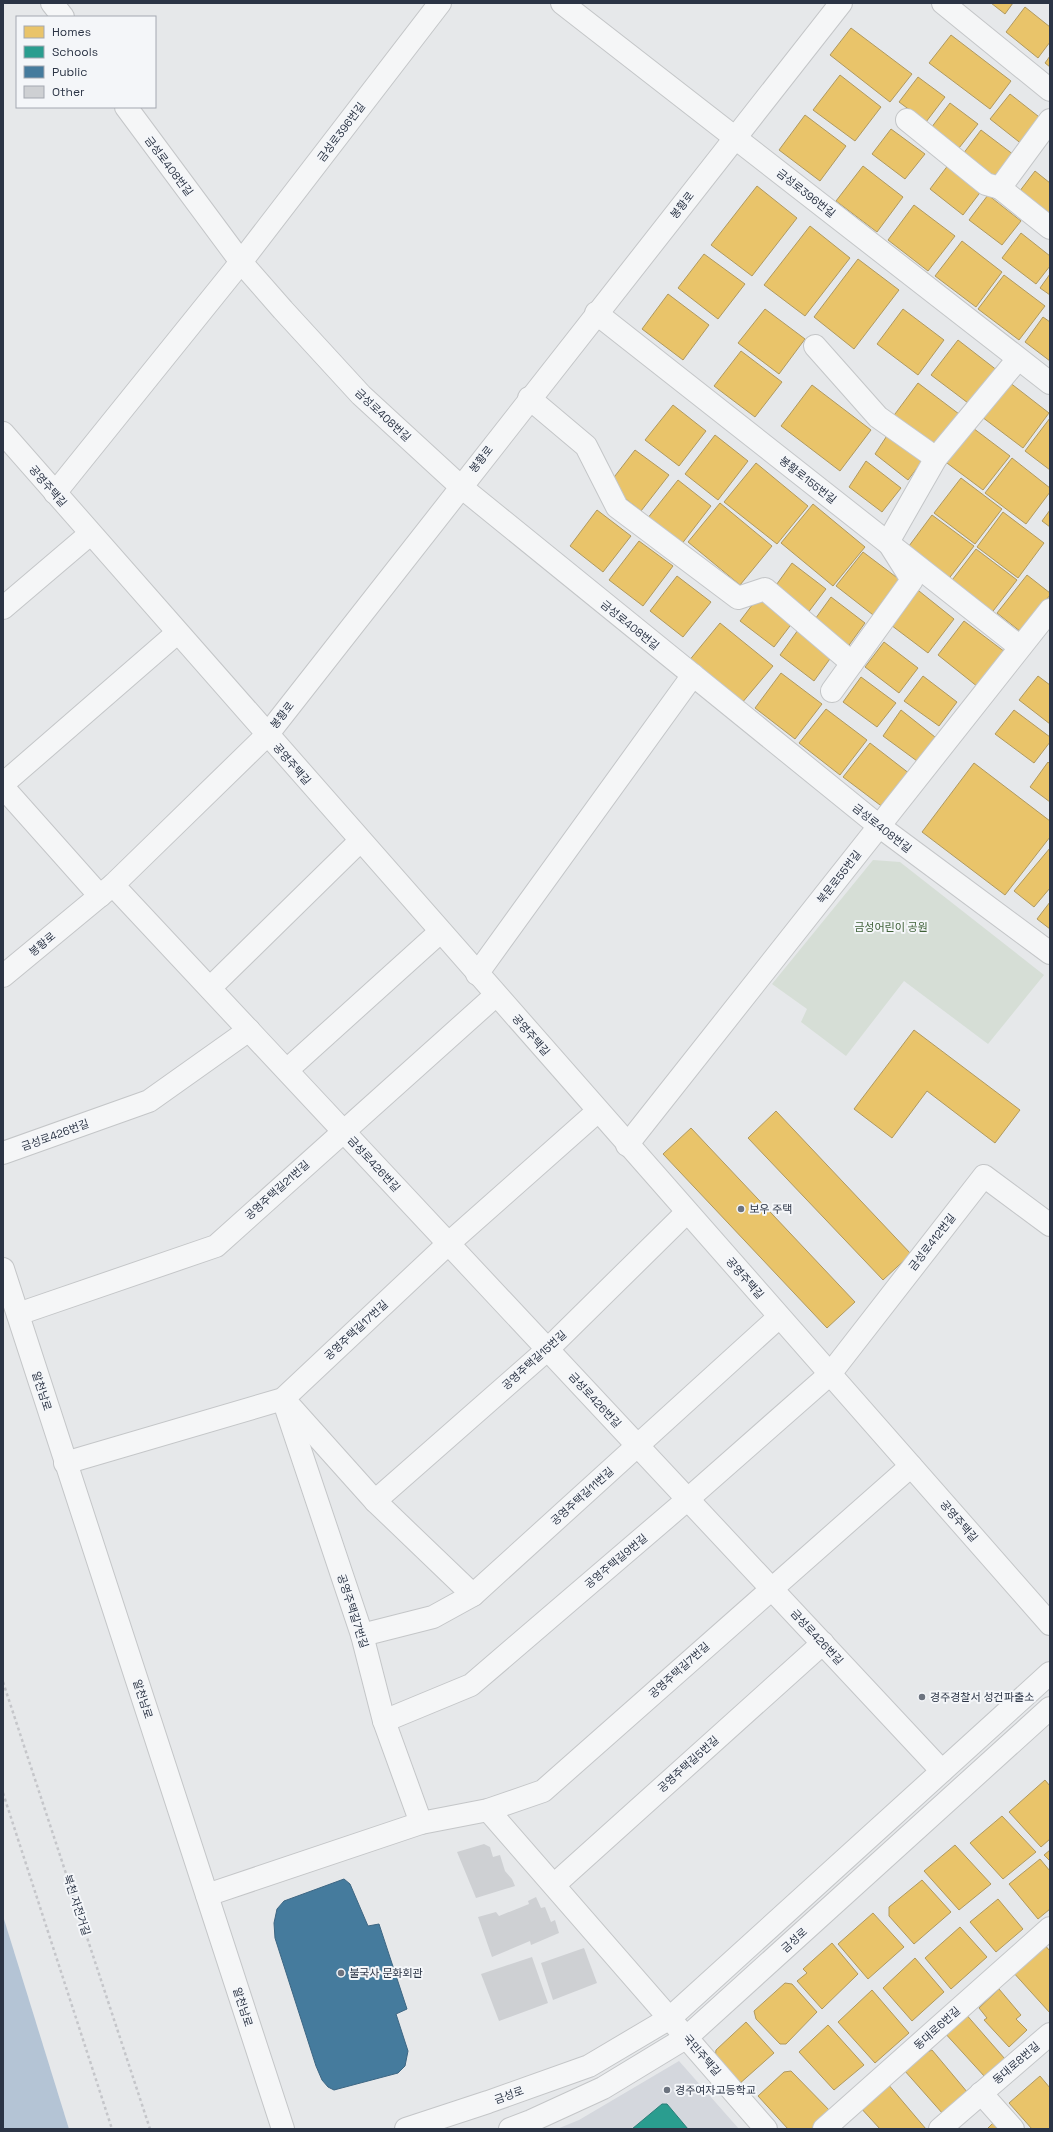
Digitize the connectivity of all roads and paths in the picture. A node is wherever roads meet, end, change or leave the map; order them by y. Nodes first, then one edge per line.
1 (52, 3) edge
2 (440, 3) edge
3 (562, 3) edge
4 (841, 3) edge
5 (943, 3) edge
6 (62, 16) edge
7 (1050, 90) edge
8 (127, 108) edge
9 (906, 120) dead end
10 (1050, 120) edge
11 (735, 138) junction
12 (1000, 188) junction
13 (1050, 228) edge
14 (241, 262) junction
15 (596, 313) junction
16 (815, 346) dead end
17 (1018, 359) junction
18 (1050, 382) edge
19 (530, 398) junction
20 (4, 437) edge
21 (936, 458) junction
22 (460, 486) junction
23 (55, 494) junction
24 (90, 534) junction
25 (888, 542) junction
26 (3, 608) edge
27 (1050, 610) edge
28 (177, 633) junction
29 (1020, 647) junction
30 (852, 663) junction
31 (693, 676) junction
32 (832, 691) dead end
33 (267, 735) junction
34 (3, 786) edge
35 (879, 826) junction
36 (360, 841) junction
37 (107, 890) junction
38 (440, 932) junction
39 (1050, 953) edge
40 (477, 974) junction
41 (3, 976) edge
42 (210, 988) junction
43 (496, 995) junction
44 (249, 1030) junction
45 (286, 1070) junction
46 (598, 1111) junction
47 (343, 1130) junction
48 (628, 1145) junction
49 (3, 1153) edge
50 (687, 1212) junction
51 (1050, 1225) edge
52 (449, 1243) junction
53 (3, 1269) edge
54 (18, 1314) junction
55 (779, 1317) junction
56 (548, 1349) junction
57 (830, 1374) junction
58 (283, 1399) junction
59 (638, 1446) junction
60 (65, 1463) junction
61 (911, 1466) junction
62 (688, 1499) junction
63 (375, 1501) junction
64 (771, 1588) junction
65 (473, 1595) junction
66 (1050, 1624) edge
67 (362, 1635) junction
68 (823, 1643) junction
69 (1050, 1673) edge
70 (3, 1682) edge
71 (1050, 1708) edge
72 (384, 1720) junction
73 (942, 1771) junction
74 (3, 1793) edge
75 (488, 1810) junction
76 (421, 1823) junction
77 (554, 1885) junction
78 (207, 1895) junction
79 (1050, 1928) edge
80 (670, 2018) junction
81 (1050, 2034) edge
82 (687, 2037) junction
83 (526, 2088) junction
84 (981, 2093) junction
85 (532, 2125) edge
86 (112, 2129) edge
87 (150, 2129) edge
88 (282, 2129) edge
89 (406, 2129) edge
90 (510, 2129) edge
91 (766, 2129) edge
92 (824, 2129) edge
93 (940, 2129) edge
94 (1013, 2129) edge

1 - 6 street
2 - 14 street, 금성로396번길
3 - 11 street, 금성로396번길
4 - 11 street, 봉황로
5 - 7 street
8 - 14 street, 금성로408번길
9 - 12 street
10 - 12 street
11 - 15 street, 봉황로
11 - 17 street, 금성로396번길
12 - 13 street
14 - 22 street, 금성로408번길
14 - 23 street
15 - 19 street, 봉황로
15 - 25 street, 봉황로155번길
16 - 21 street
17 - 18 street, 금성로396번길
17 - 21 street
19 - 22 street, 봉황로
19 - 30 street
20 - 23 street, 공영주택길
21 - 25 street
22 - 31 street, 금성로408번길
22 - 33 street, 봉황로
23 - 24 street, 공영주택길
24 - 26 street
24 - 28 street, 공영주택길
25 - 29 street, 봉황로155번길
25 - 30 street
27 - 29 street, 북문로55번길
28 - 33 street, 공영주택길
28 - 34 street
29 - 35 street, 북문로55번길
30 - 32 street
31 - 35 street, 금성로408번길
31 - 40 street
33 - 36 street, 공영주택길
33 - 37 street, 봉황로
34 - 37 street
35 - 39 street, 금성로408번길
35 - 48 street, 북문로55번길
36 - 38 street, 공영주택길
36 - 42 street
37 - 41 street, 봉황로
37 - 42 street, 금성로426번길
38 - 40 street, 공영주택길
38 - 45 street
40 - 43 street, 공영주택길
42 - 44 street, 금성로426번길
43 - 46 street, 공영주택길
43 - 47 street, 공영주택길21번길
44 - 45 street, 금성로426번길
44 - 49 street, 금성로426번길
45 - 47 street, 금성로426번길
46 - 48 street, 공영주택길
46 - 52 street, 공영주택길17번길
47 - 52 street, 금성로426번길
47 - 54 street, 공영주택길21번길
48 - 50 street, 공영주택길
50 - 55 street, 공영주택길
50 - 56 street, 공영주택길15번길
51 - 57 street, 금성로412번길
52 - 56 street, 금성로426번길
52 - 58 street, 공영주택길17번길
53 - 54 street, 알천남로
54 - 60 street, 알천남로
55 - 57 street, 공영주택길
55 - 59 street, 공영주택길11번길
56 - 59 street, 금성로426번길
56 - 63 street, 공영주택길15번길
57 - 61 street, 공영주택길
57 - 62 street, 공영주택길9번길
58 - 60 street, 공영주택길17번길
58 - 63 street
58 - 67 street, 공영주택길7번길
59 - 62 street, 금성로426번길
59 - 65 street, 공영주택길11번길
60 - 78 street, 알천남로
61 - 64 street, 공영주택길7번길
61 - 66 street, 공영주택길
62 - 64 street, 금성로426번길
62 - 72 street, 공영주택길9번길
63 - 65 street
64 - 68 street, 금성로426번길
64 - 75 street, 공영주택길7번길
65 - 67 street, 공영주택길11번길
67 - 72 street, 공영주택길7번길
68 - 73 street, 금성로426번길
68 - 77 street, 공영주택길5번길
69 - 73 street, 금성로
70 - 87 path, 북천 자전거길
71 - 82 street, 금성로
72 - 76 street, 공영주택길7번길
73 - 80 street, 금성로
74 - 86 path
75 - 76 street, 공영주택길7번길
75 - 77 street
76 - 78 street, 공영주택길7번길
77 - 80 street
78 - 88 street, 알천남로
79 - 92 street, 동대로6번길
80 - 82 street, 국민주택길
80 - 83 street, 금성로
81 - 84 street, 동대로8번길
82 - 85 street, 금성로
82 - 91 street, 국민주택길
83 - 85 street
83 - 89 street, 금성로
84 - 93 street, 동대로8번길
84 - 94 street
85 - 90 street, 금성로

